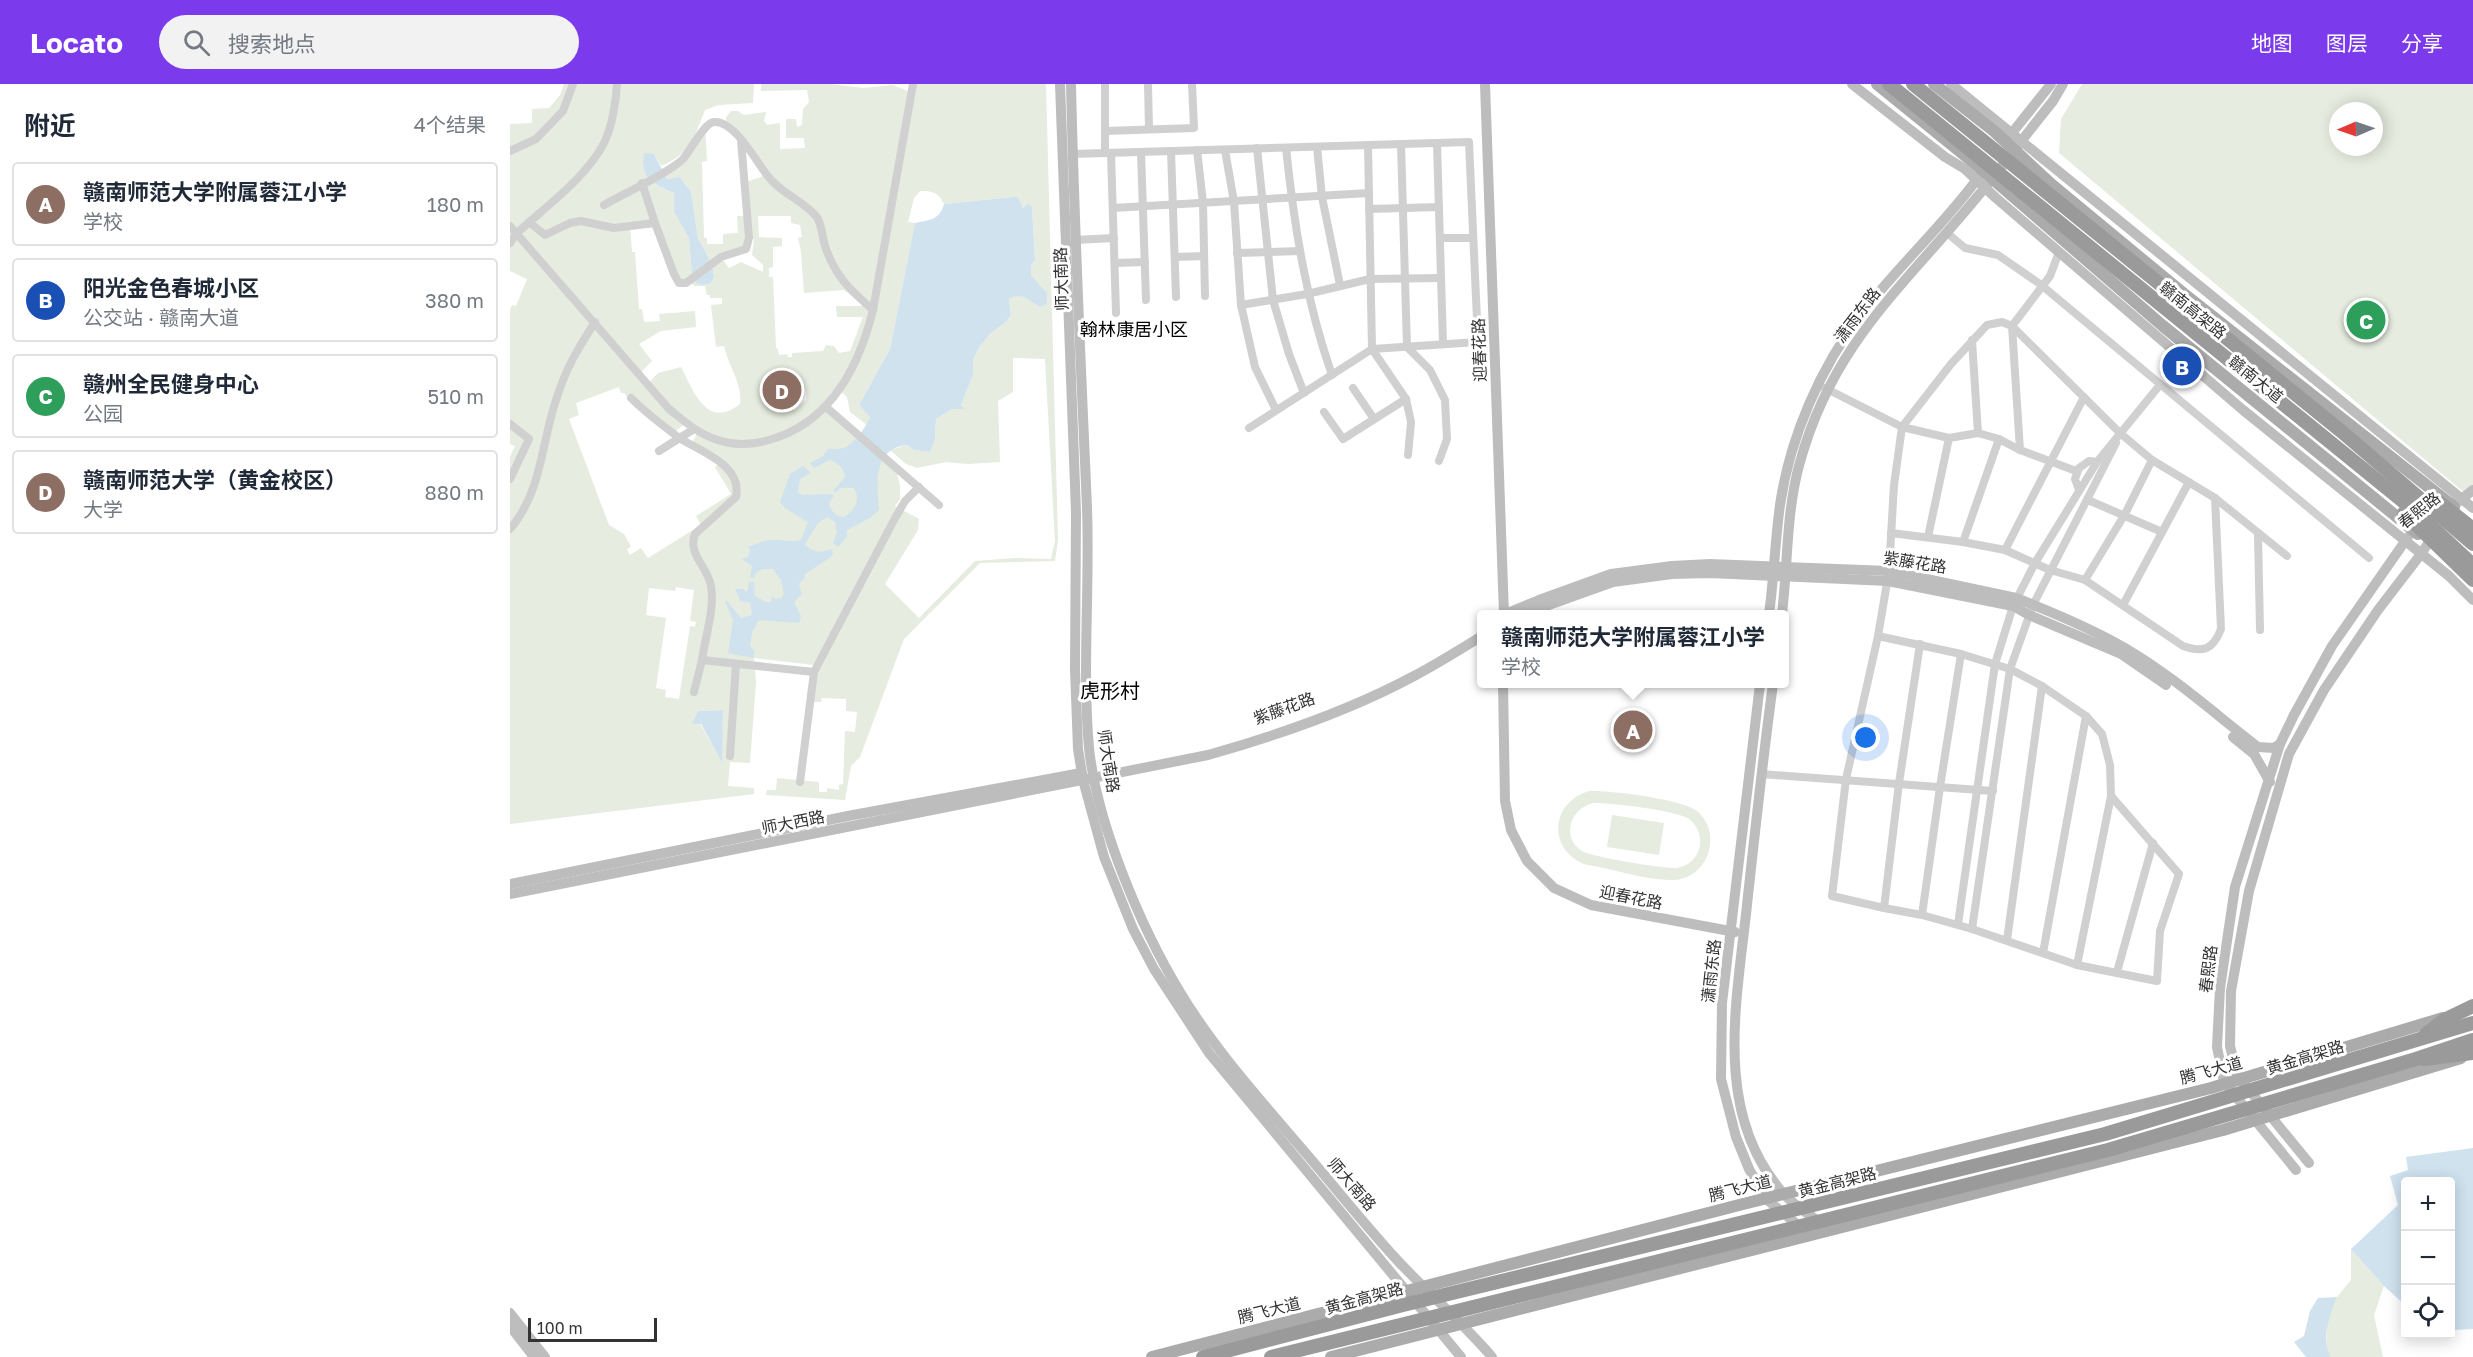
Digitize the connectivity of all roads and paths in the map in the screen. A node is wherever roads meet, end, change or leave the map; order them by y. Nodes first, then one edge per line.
1 (573, 84) edge
2 (617, 84) edge
3 (913, 84) edge
4 (1060, 84) edge
5 (1071, 84) edge
6 (1105, 84) edge
7 (1148, 84) edge
8 (1192, 84) edge
9 (1485, 84) edge
10 (1852, 84) edge
11 (1877, 84) edge
12 (1889, 84) edge
13 (1913, 84) edge
14 (1934, 84) edge
15 (1951, 84) edge
16 (2051, 84) edge
17 (2063, 84) edge
18 (1149, 129) junction
19 (1105, 131) junction
20 (741, 138) junction
21 (2013, 141) junction
22 (1437, 143) junction
23 (1401, 144) junction
24 (1368, 145) junction
25 (1286, 147) junction
26 (1317, 147) junction
27 (1257, 148) junction
28 (1197, 150) junction
29 (1225, 150) junction
30 (510, 151) edge
31 (1171, 151) junction
32 (1141, 152) junction
33 (1108, 153) junction
34 (1072, 154) junction
35 (1984, 179) junction
36 (642, 183) junction
37 (1369, 193) junction
38 (1322, 197) junction
39 (1291, 199) junction
40 (1262, 200) junction
41 (1234, 202) junction
42 (1203, 203) junction
43 (604, 205) dead end
44 (1173, 205) junction
45 (1143, 207) junction
46 (1439, 207) junction
47 (1113, 208) junction
48 (1402, 208) junction
49 (1369, 209) junction
50 (529, 222) junction
51 (655, 223) junction
52 (510, 226) edge
53 (1946, 232) junction
54 (516, 234) junction
55 (1114, 238) junction
56 (1440, 238) junction
57 (1473, 238) junction
58 (1075, 240) junction
59 (510, 243) edge
60 (1300, 251) junction
61 (1268, 252) junction
62 (2059, 252) junction
63 (1237, 253) junction
64 (1204, 256) junction
65 (1175, 257) junction
66 (1145, 262) junction
67 (1115, 263) junction
68 (1405, 278) junction
69 (1441, 278) junction
70 (1370, 279) junction
71 (1340, 285) junction
72 (2043, 287) junction
73 (1307, 294) junction
74 (1205, 296) dead end
75 (1176, 297) dead end
76 (1146, 300) dead end
77 (1273, 300) junction
78 (1240, 305) junction
79 (873, 310) junction
80 (1116, 313) dead end
81 (595, 322) junction
82 (2012, 326) junction
83 (1972, 340) junction
84 (1443, 344) junction
85 (1407, 347) junction
86 (1372, 349) junction
87 (1332, 375) junction
88 (2159, 386) junction
89 (1823, 387) junction
90 (1353, 388) dead end
91 (1304, 393) junction
92 (2084, 397) junction
93 (631, 398) dead end
94 (1406, 399) junction
95 (2309, 405) junction
96 (826, 407) junction
97 (1276, 410) junction
98 (1324, 412) dead end
99 (2298, 417) junction
100 (1374, 419) junction
101 (510, 424) edge
102 (1902, 427) junction
103 (1249, 428) dead end
104 (694, 429) junction
105 (1978, 433) junction
106 (2120, 433) junction
107 (680, 438) junction
108 (1949, 438) junction
109 (1999, 439) junction
110 (2020, 450) junction
111 (659, 451) dead end
112 (1408, 455) dead end
113 (2050, 460) junction
114 (2152, 460) junction
115 (1439, 461) dead end
116 (2097, 462) junction
117 (2076, 471) junction
118 (510, 479) edge
119 (2189, 482) junction
120 (919, 487) junction
121 (2079, 490) junction
122 (2473, 490) edge
123 (2215, 498) junction
124 (2464, 498) junction
125 (2088, 500) junction
126 (2451, 504) junction
127 (939, 505) dead end
128 (2473, 508) edge
129 (2125, 514) junction
130 (2473, 524) edge
131 (510, 529) edge
132 (2473, 529) edge
133 (2415, 531) junction
134 (2163, 532) junction
135 (1891, 533) junction
136 (2258, 535) junction
137 (1928, 537) junction
138 (2404, 541) junction
139 (1963, 542) junction
140 (2429, 543) junction
141 (2473, 544) edge
142 (2005, 550) junction
143 (2421, 555) junction
144 (2287, 556) dead end
145 (2369, 558) dead end
146 (2036, 563) junction
147 (2473, 565) edge
148 (1774, 570) junction
149 (2050, 570) junction
150 (1787, 571) junction
151 (1889, 576) junction
152 (2085, 580) junction
153 (2473, 580) edge
154 (2473, 588) edge
155 (2473, 600) edge
156 (2015, 602) junction
157 (2123, 605) junction
158 (1505, 610) edge
159 (1517, 610) edge
160 (1537, 610) edge
161 (1770, 610) edge
162 (1783, 610) edge
163 (2031, 610) junction
164 (2260, 630) dead end
165 (1477, 632) edge
166 (1878, 636) junction
167 (1477, 639) edge
168 (1920, 644) junction
169 (1961, 654) junction
170 (702, 660) junction
171 (736, 664) junction
172 (1995, 664) junction
173 (2010, 669) junction
174 (814, 672) junction
175 (2042, 686) junction
176 (1503, 688) edge
177 (1760, 688) edge
178 (1772, 688) edge
179 (694, 692) dead end
180 (2086, 716) junction
181 (2280, 744) junction
182 (730, 756) dead end
183 (1761, 774) junction
184 (1087, 775) junction
185 (1846, 779) junction
186 (800, 782) dead end
187 (2270, 782) junction
188 (1899, 783) junction
189 (1940, 787) junction
190 (1978, 790) junction
191 (1993, 791) junction
192 (2111, 796) junction
193 (2152, 843) junction
194 (510, 884) edge
195 (510, 894) edge
196 (1884, 908) junction
197 (1922, 915) junction
198 (1958, 924) junction
199 (1972, 929) junction
200 (1730, 932) junction
201 (1744, 932) junction
202 (2007, 940) junction
203 (2043, 953) junction
204 (2077, 964) junction
205 (2117, 972) junction
206 (2473, 1007) edge
207 (2473, 1023) edge
208 (2473, 1040) edge
209 (2416, 1041) junction
210 (2473, 1054) edge
211 (2416, 1059) junction
212 (2240, 1079) junction
213 (2226, 1084) junction
214 (2271, 1116) junction
215 (2256, 1120) junction
216 (2309, 1163) dead end
217 (2296, 1170) dead end
218 (1783, 1194) junction
219 (1766, 1198) junction
220 (1829, 1230) junction
221 (1809, 1235) junction
222 (1424, 1287) junction
223 (1405, 1292) junction
224 (510, 1313) edge
225 (1461, 1324) junction
226 (510, 1326) edge
227 (1437, 1330) junction
228 (534, 1357) edge
229 (545, 1357) edge
230 (1152, 1357) edge
231 (1203, 1357) edge
232 (1271, 1357) edge
233 (1331, 1357) edge
234 (1461, 1357) edge
235 (1492, 1357) edge

1 - 30 street
2 - 50 street
3 - 79 street
4 - 184 street, 师大南路
5 - 34 street, 师大南路
6 - 19 street
7 - 18 street
8 - 18 street
9 - 158 street, 迎春花路
10 - 35 street
11 - 35 main road, 赣南大道
12 - 99 highway, 赣南高架路, bridge
13 - 95 highway, 赣南高架路, bridge
14 - 21 main road, 赣南大道
15 - 21 street
16 - 21 street, 潇雨东路
17 - 21 street, 潇雨东路
18 - 19 street
19 - 33 street
20 - 36 street
20 - 51 street
20 - 79 street
21 - 35 street, 潇雨东路
21 - 124 street
21 - 126 main road, 赣南大道
22 - 23 street
22 - 46 street
22 - 57 street
23 - 24 street
23 - 48 street
24 - 26 street
24 - 37 street
25 - 26 street
25 - 27 street
25 - 39 street
26 - 38 street
27 - 29 street
27 - 40 street
28 - 29 street
28 - 31 street
28 - 42 street
29 - 41 street
31 - 32 street
31 - 44 street
32 - 33 street
32 - 45 street
33 - 34 street
33 - 47 street
34 - 58 street, 师大南路
35 - 53 street, 潇雨东路
35 - 62 street
35 - 89 street, 潇雨东路
35 - 133 main road, 赣南大道
36 - 43 street
36 - 51 street
37 - 38 street
37 - 49 street
38 - 39 street
38 - 71 street
39 - 40 street
39 - 60 street
40 - 41 street
40 - 61 street
41 - 42 street
41 - 63 street
42 - 44 street
42 - 64 street
44 - 45 street
44 - 65 street
45 - 47 street
45 - 66 street
46 - 48 street
46 - 56 street
47 - 55 street
48 - 49 street
48 - 68 street
49 - 70 street
50 - 51 street
50 - 54 street
52 - 54 street
53 - 72 street
53 - 89 street, 潇雨东路
54 - 59 street
54 - 81 street
55 - 58 street
55 - 67 street
56 - 57 street
56 - 69 street
57 - 84 street
58 - 184 street, 师大南路
60 - 61 street
60 - 73 street
61 - 63 street
61 - 77 street
62 - 72 street
62 - 138 street
63 - 78 street
64 - 65 street
64 - 74 street
65 - 75 street
66 - 67 street
66 - 76 street
67 - 80 street
68 - 69 street
68 - 70 street
68 - 85 street
69 - 84 street
70 - 71 street
70 - 86 street
71 - 73 street
72 - 82 street
72 - 88 street
73 - 77 street
73 - 87 street
77 - 78 street
77 - 91 street
78 - 97 street
79 - 96 street
81 - 104 street
81 - 131 street
82 - 83 street
82 - 92 street
82 - 110 street
83 - 102 street
83 - 105 street
84 - 85 street
85 - 86 street
85 - 115 street
86 - 87 street
86 - 94 street
87 - 91 street
88 - 106 street
88 - 145 street
89 - 102 street
89 - 148 street, 潇雨东路
89 - 150 street, 潇雨东路
90 - 100 street
91 - 97 street
92 - 106 street
92 - 113 street
93 - 107 street
94 - 100 street
94 - 112 street
95 - 132 highway, bridge
95 - 141 highway, 赣南高架路, bridge
96 - 104 street
96 - 120 street
97 - 103 street
98 - 100 street
99 - 147 highway, 赣南高架路, bridge
99 - 153 highway, bridge
101 - 118 street
102 - 108 street
102 - 135 street
104 - 107 street
105 - 108 street
105 - 109 street
106 - 114 street
106 - 116 street
106 - 125 street
107 - 111 street
107 - 170 street
108 - 137 street
109 - 110 street
109 - 139 street
110 - 113 street
113 - 117 street
113 - 142 street
114 - 119 street
114 - 129 street
116 - 117 street
116 - 121 street
117 - 121 street
119 - 123 street
119 - 134 street
120 - 127 street
120 - 174 street
121 - 146 street
122 - 124 street, 春熙路
123 - 136 street
123 - 157 street
124 - 126 street, 春熙路
124 - 128 street
125 - 129 street
125 - 149 street
126 - 130 main road, 赣南大道
126 - 133 street, 春熙路
126 - 140 street, 春熙路
129 - 134 street
129 - 152 street
133 - 138 street, 春熙路
133 - 140 main road, 赣南大道
134 - 157 street
135 - 137 street
135 - 151 street
136 - 144 street
136 - 164 street
137 - 139 street
138 - 143 street
138 - 181 street, 春熙路
139 - 142 street
140 - 143 street, 春熙路
140 - 154 main road, 赣南大道
142 - 146 street
143 - 155 street
143 - 212 street, 春熙路
146 - 149 street
146 - 156 street
148 - 150 street, 紫藤花路
148 - 159 street, 紫藤花路
148 - 160 street, 紫藤花路
148 - 161 street, 潇雨东路
149 - 152 street
149 - 163 street
150 - 151 street, 紫藤花路
150 - 162 street, 潇雨东路
151 - 156 street, 紫藤花路
151 - 166 street
152 - 157 street
156 - 163 street, 紫藤花路
156 - 172 street
163 - 173 street
163 - 181 street, 紫藤花路
163 - 187 street, 紫藤花路
165 - 184 street, 紫藤花路
166 - 168 street
166 - 185 street
167 - 184 street, 紫藤花路
168 - 169 street
168 - 188 street
169 - 172 street
169 - 189 street
170 - 171 street
170 - 179 street
171 - 174 street
171 - 182 street
172 - 173 street
172 - 190 street
173 - 175 street
173 - 191 street
174 - 186 street
175 - 180 street
175 - 202 street
176 - 200 street, 迎春花路
177 - 200 street, 潇雨东路
178 - 183 street, 潇雨东路
180 - 192 street
180 - 203 street
181 - 187 street, 春熙路
183 - 185 street
183 - 201 street, 潇雨东路
184 - 194 street, 师大西路
184 - 195 street, 师大西路
184 - 222 street, 师大南路
184 - 223 street, 师大南路
185 - 188 street
185 - 196 street
187 - 213 street, 春熙路
188 - 189 street
188 - 196 street
189 - 190 street
189 - 197 street
190 - 191 street
190 - 198 street
191 - 199 street
192 - 193 street
192 - 204 street
193 - 205 street
193 - 205 street
196 - 197 street
197 - 198 street
198 - 199 street
199 - 202 street
200 - 201 street, 迎春花路
200 - 219 street, 潇雨东路
201 - 218 street, 潇雨东路
202 - 203 street
203 - 204 street
204 - 205 street
206 - 209 highway, bridge
206 - 212 main road, 腾飞大道
207 - 209 highway, 黄金高架路, bridge
208 - 211 highway, 黄金高架路, bridge
209 - 231 highway, 黄金高架路, bridge
210 - 211 highway, bridge
210 - 214 main road
211 - 232 highway, 黄金高架路, bridge
212 - 213 main road, 腾飞大道
212 - 214 street, 春熙路
213 - 215 street, 春熙路
213 - 218 main road, 腾飞大道
214 - 215 main road
214 - 216 street, 春熙路
215 - 217 street, 春熙路
215 - 220 main road
218 - 219 main road, 腾飞大道
218 - 220 street, 潇雨东路
219 - 221 street, 潇雨东路
219 - 222 main road, 腾飞大道
220 - 221 main road
221 - 225 main road
222 - 223 main road, 腾飞大道
222 - 225 street, 师大南路
223 - 227 street, 师大南路
223 - 230 main road, 腾飞大道
224 - 229 street
225 - 227 main road
225 - 235 street, 师大南路
226 - 228 street
227 - 233 main road
227 - 234 street, 师大南路

